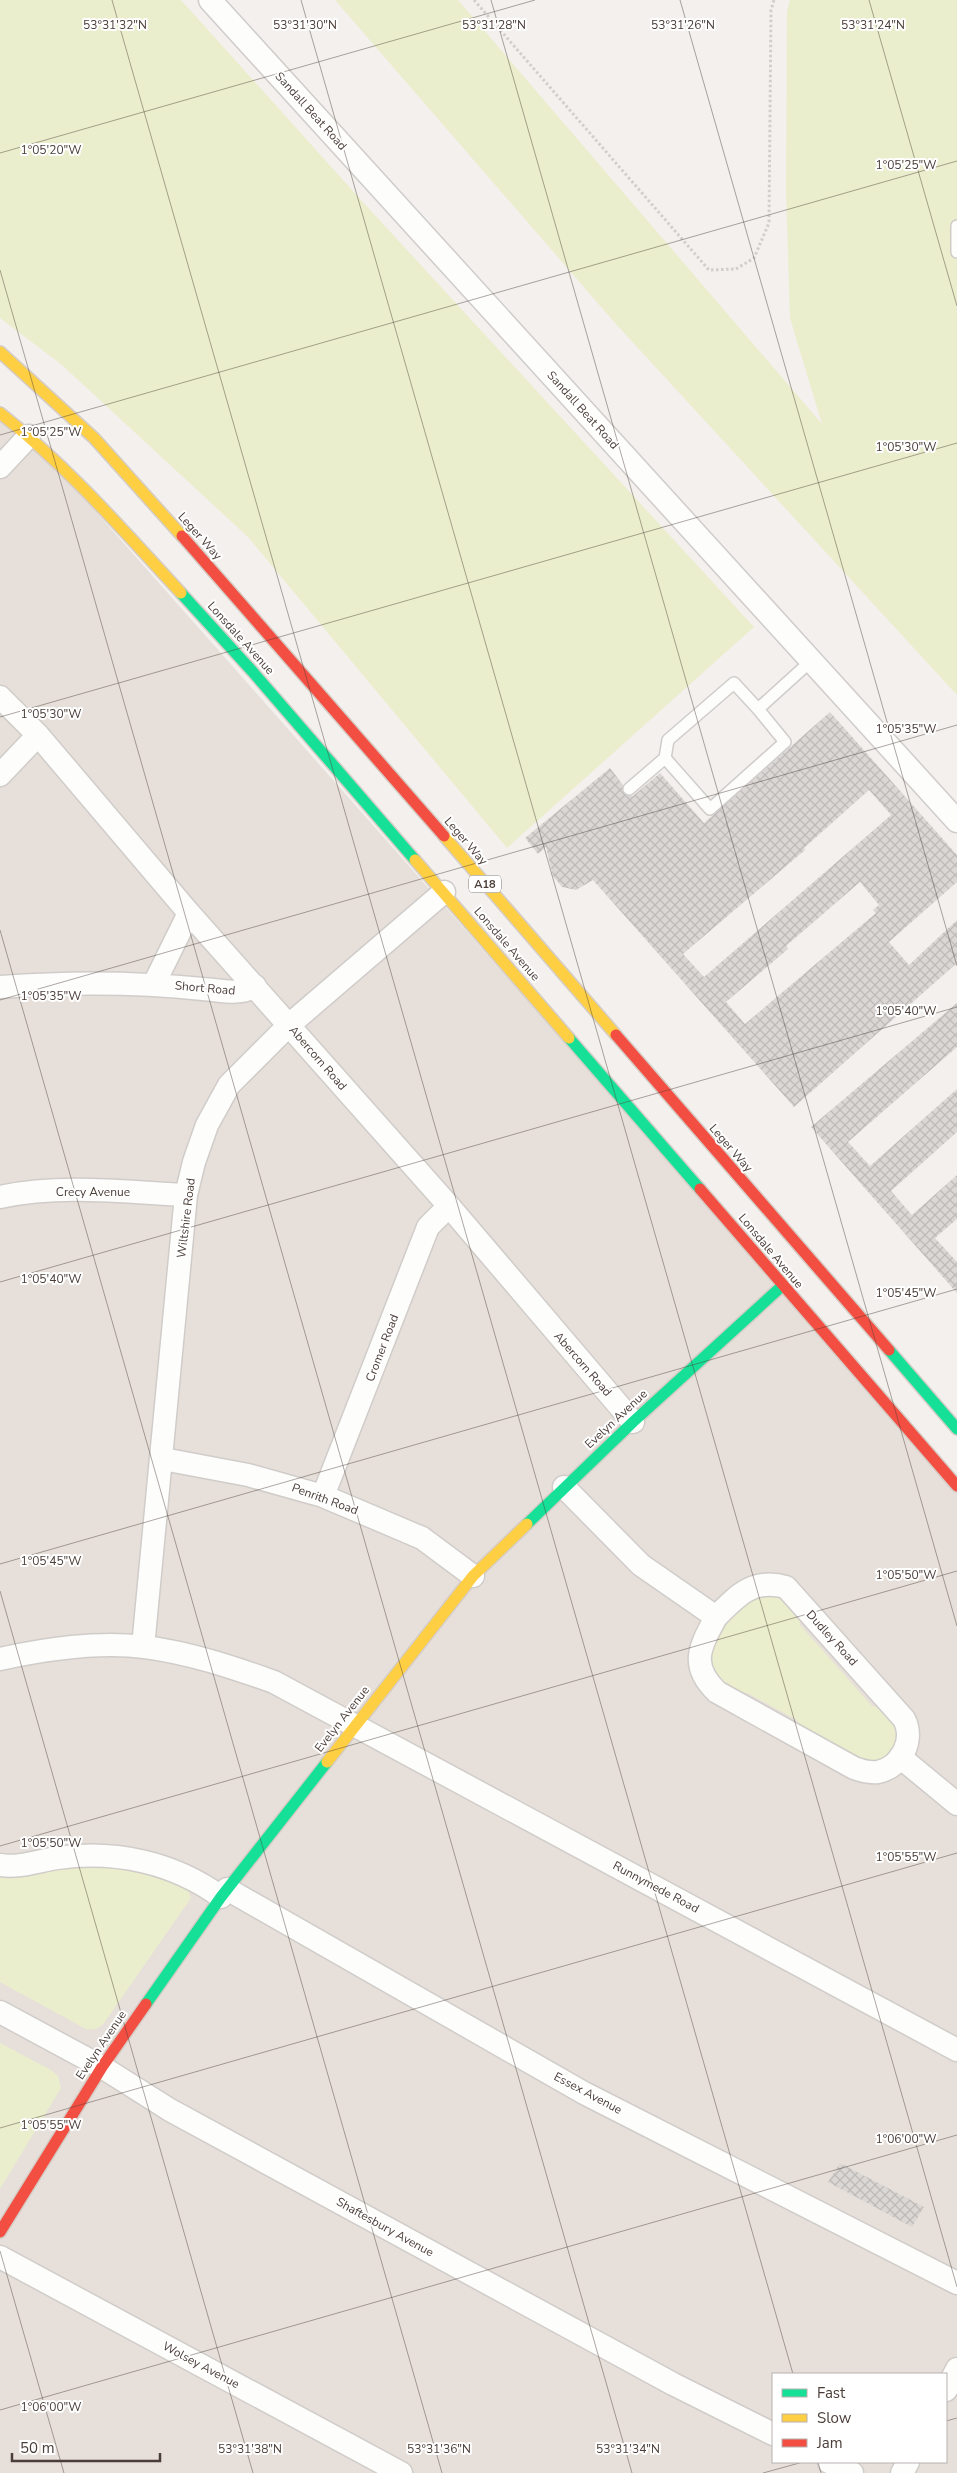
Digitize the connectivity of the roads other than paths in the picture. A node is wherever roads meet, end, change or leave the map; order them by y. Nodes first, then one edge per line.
1 (210, 0) edge
2 (957, 226) edge
3 (957, 252) edge
4 (0, 352) edge
5 (0, 413) edge
6 (29, 436) junction
7 (0, 467) edge
8 (812, 661) junction
9 (0, 697) edge
10 (758, 709) junction
11 (38, 735) junction
12 (665, 758) junction
13 (0, 776) edge
14 (629, 789) dead end
15 (957, 821) edge
16 (444, 892) junction
17 (189, 913) junction
18 (154, 984) junction
19 (255, 986) junction
20 (0, 987) edge
21 (289, 1025) junction
22 (186, 1195) junction
23 (0, 1197) edge
24 (449, 1206) junction
25 (782, 1286) junction
26 (633, 1422) junction
27 (957, 1429) edge
28 (162, 1459) junction
29 (957, 1486) edge
30 (564, 1487) junction
31 (323, 1496) junction
32 (473, 1576) junction
33 (716, 1617) junction
34 (143, 1647) junction
35 (0, 1659) edge
36 (355, 1725) junction
37 (900, 1757) junction
38 (957, 1804) edge
39 (0, 1865) edge
40 (224, 1893) junction
41 (0, 2012) edge
42 (957, 2050) edge
43 (102, 2067) junction
44 (0, 2232) edge
45 (0, 2257) edge
46 (957, 2283) edge
47 (957, 2369) edge
48 (947, 2388) edge
49 (772, 2434) edge
50 (831, 2463) edge
51 (401, 2473) edge
52 (852, 2473) edge

1 - 8 street, Sandall Beat Road
2 - 3 lane
4 - 27 main road, Leger Way / A18
5 - 6 main road, Lonsdale Avenue
6 - 7 street
6 - 16 main road, Lonsdale Avenue
8 - 10 lane
8 - 15 street, Sandall Beat Road
9 - 11 street, Abercorn Road
10 - 12 lane
10 - 12 lane
11 - 13 street
11 - 17 street, Abercorn Road
12 - 14 lane
16 - 21 street, Wiltshire Road
16 - 25 main road, Lonsdale Avenue
17 - 18 street, Short Road
17 - 19 street, Abercorn Road
18 - 19 street, Short Road
18 - 20 street, Short Road
19 - 21 street, Abercorn Road
21 - 22 street, Wiltshire Road
21 - 24 street, Abercorn Road
22 - 23 street, Crecy Avenue
22 - 28 street, Wiltshire Road
24 - 26 street, Abercorn Road
24 - 31 street, Cromer Road
25 - 26 main road, Evelyn Avenue
25 - 29 main road, Lonsdale Avenue
26 - 30 main road, Evelyn Avenue
28 - 31 street, Penrith Road
28 - 34 street, Wiltshire Road
30 - 32 main road, Evelyn Avenue
30 - 33 street
31 - 32 street, Penrith Road
32 - 36 main road, Evelyn Avenue
33 - 37 street, Dudley Road
33 - 37 street, Dudley Road
34 - 35 street, Runnymede Road
34 - 36 street, Runnymede Road
36 - 40 main road, Evelyn Avenue
36 - 42 street, Runnymede Road
37 - 38 street
39 - 40 street, Essex Avenue
40 - 43 main road, Evelyn Avenue
40 - 46 street, Essex Avenue
41 - 43 street, Shaftesbury Avenue
43 - 44 main road, Evelyn Avenue
43 - 49 street, Shaftesbury Avenue
45 - 51 street, Wolsey Avenue
47 - 48 street
50 - 52 street

